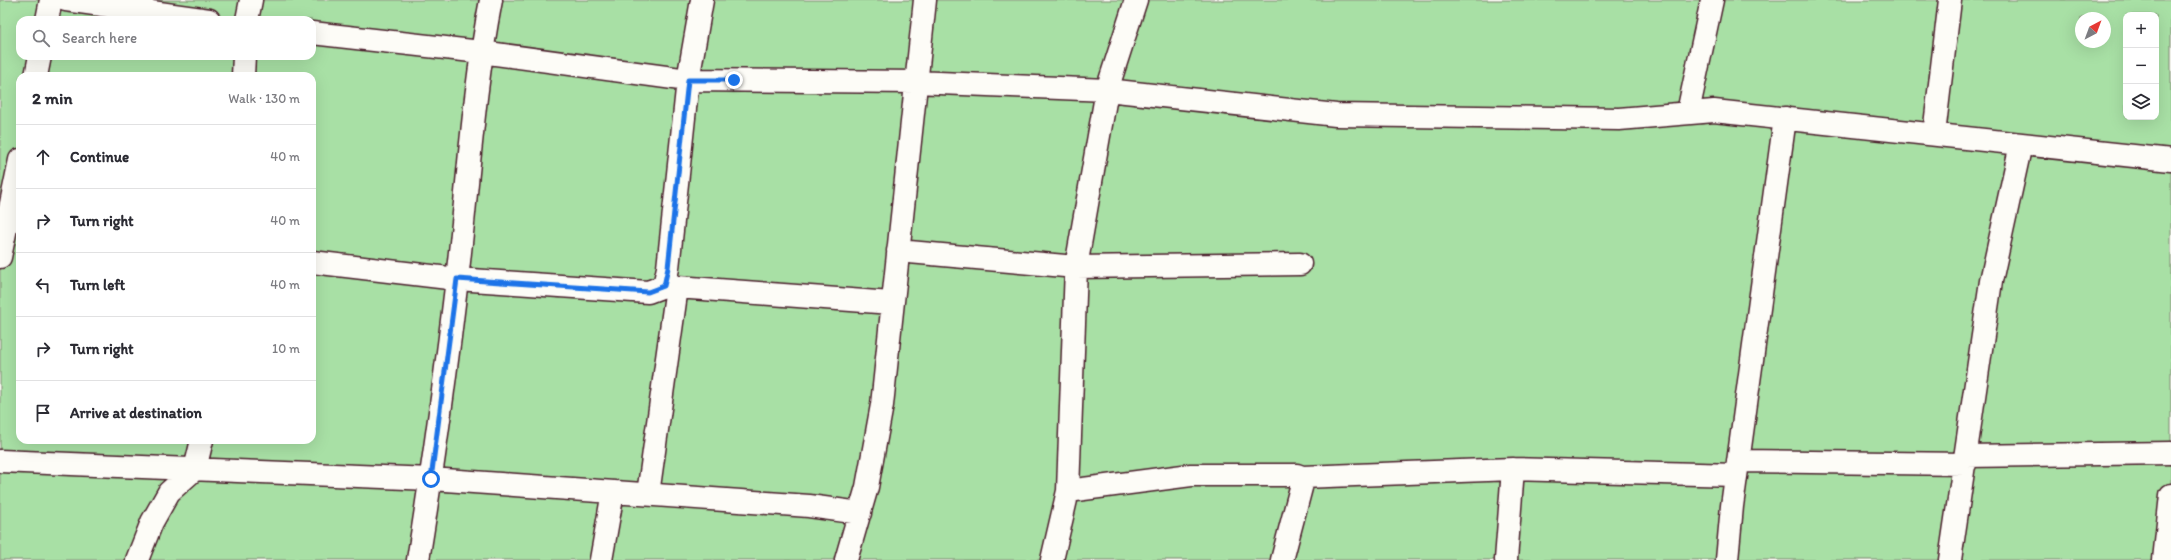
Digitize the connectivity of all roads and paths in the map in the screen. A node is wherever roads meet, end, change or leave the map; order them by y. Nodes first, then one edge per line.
1 (51, 0) edge
2 (66, 0) edge
3 (251, 0) edge
4 (491, 0) edge
5 (702, 0) edge
6 (925, 0) edge
7 (1136, 0) edge
8 (1712, 0) edge
9 (1950, 0) edge
10 (48, 16) edge
11 (180, 16) edge
12 (248, 16) edge
13 (316, 33) edge
14 (481, 52) junction
15 (39, 60) edge
16 (244, 60) edge
17 (37, 72) edge
18 (242, 72) edge
19 (688, 80) junction
20 (915, 82) junction
21 (1107, 90) junction
22 (1688, 112) junction
23 (1785, 118) junction
24 (1934, 134) junction
25 (2021, 144) junction
26 (2171, 160) edge
27 (16, 184) edge
28 (6, 245) edge
29 (898, 251) junction
30 (316, 262) edge
31 (1300, 264) dead end
32 (1076, 267) junction
33 (457, 279) junction
34 (670, 287) junction
35 (891, 303) junction
36 (201, 444) edge
37 (2171, 453) edge
38 (1966, 460) junction
39 (0, 461) edge
40 (1737, 468) junction
41 (195, 469) junction
42 (1513, 470) junction
43 (1302, 477) junction
44 (431, 479) junction
45 (1068, 491) junction
46 (612, 492) junction
47 (648, 494) junction
48 (2171, 495) edge
49 (860, 513) junction
50 (137, 560) edge
51 (418, 560) edge
52 (601, 560) edge
53 (846, 560) edge
54 (1052, 560) edge
55 (1282, 560) edge
56 (1506, 560) edge
57 (1726, 560) edge
58 (1950, 560) edge
59 (2164, 560) edge

1 - 10 street
2 - 11 street
3 - 12 street
4 - 14 street
5 - 19 street
6 - 20 street
7 - 21 street
8 - 22 street
9 - 24 street
13 - 14 street
14 - 19 street
14 - 33 street
15 - 17 street
16 - 18 street
19 - 20 street
19 - 34 street
20 - 21 street
20 - 29 street
21 - 22 street
21 - 32 street
22 - 23 street
23 - 24 street
23 - 40 street
24 - 25 street
25 - 26 street
25 - 38 street
27 - 28 street
29 - 32 street
29 - 35 street
30 - 33 street
31 - 32 street
32 - 45 street
33 - 34 street
33 - 44 street
34 - 35 street
34 - 47 street
35 - 49 street
36 - 41 street
37 - 38 street
38 - 40 street
38 - 58 street
39 - 41 street
40 - 42 street
40 - 57 street
41 - 44 street
41 - 50 street
42 - 43 street
42 - 56 street
43 - 45 street
43 - 55 street
44 - 46 street
44 - 51 street
45 - 54 street
46 - 47 street
46 - 52 street
47 - 49 street
48 - 59 street
49 - 53 street

